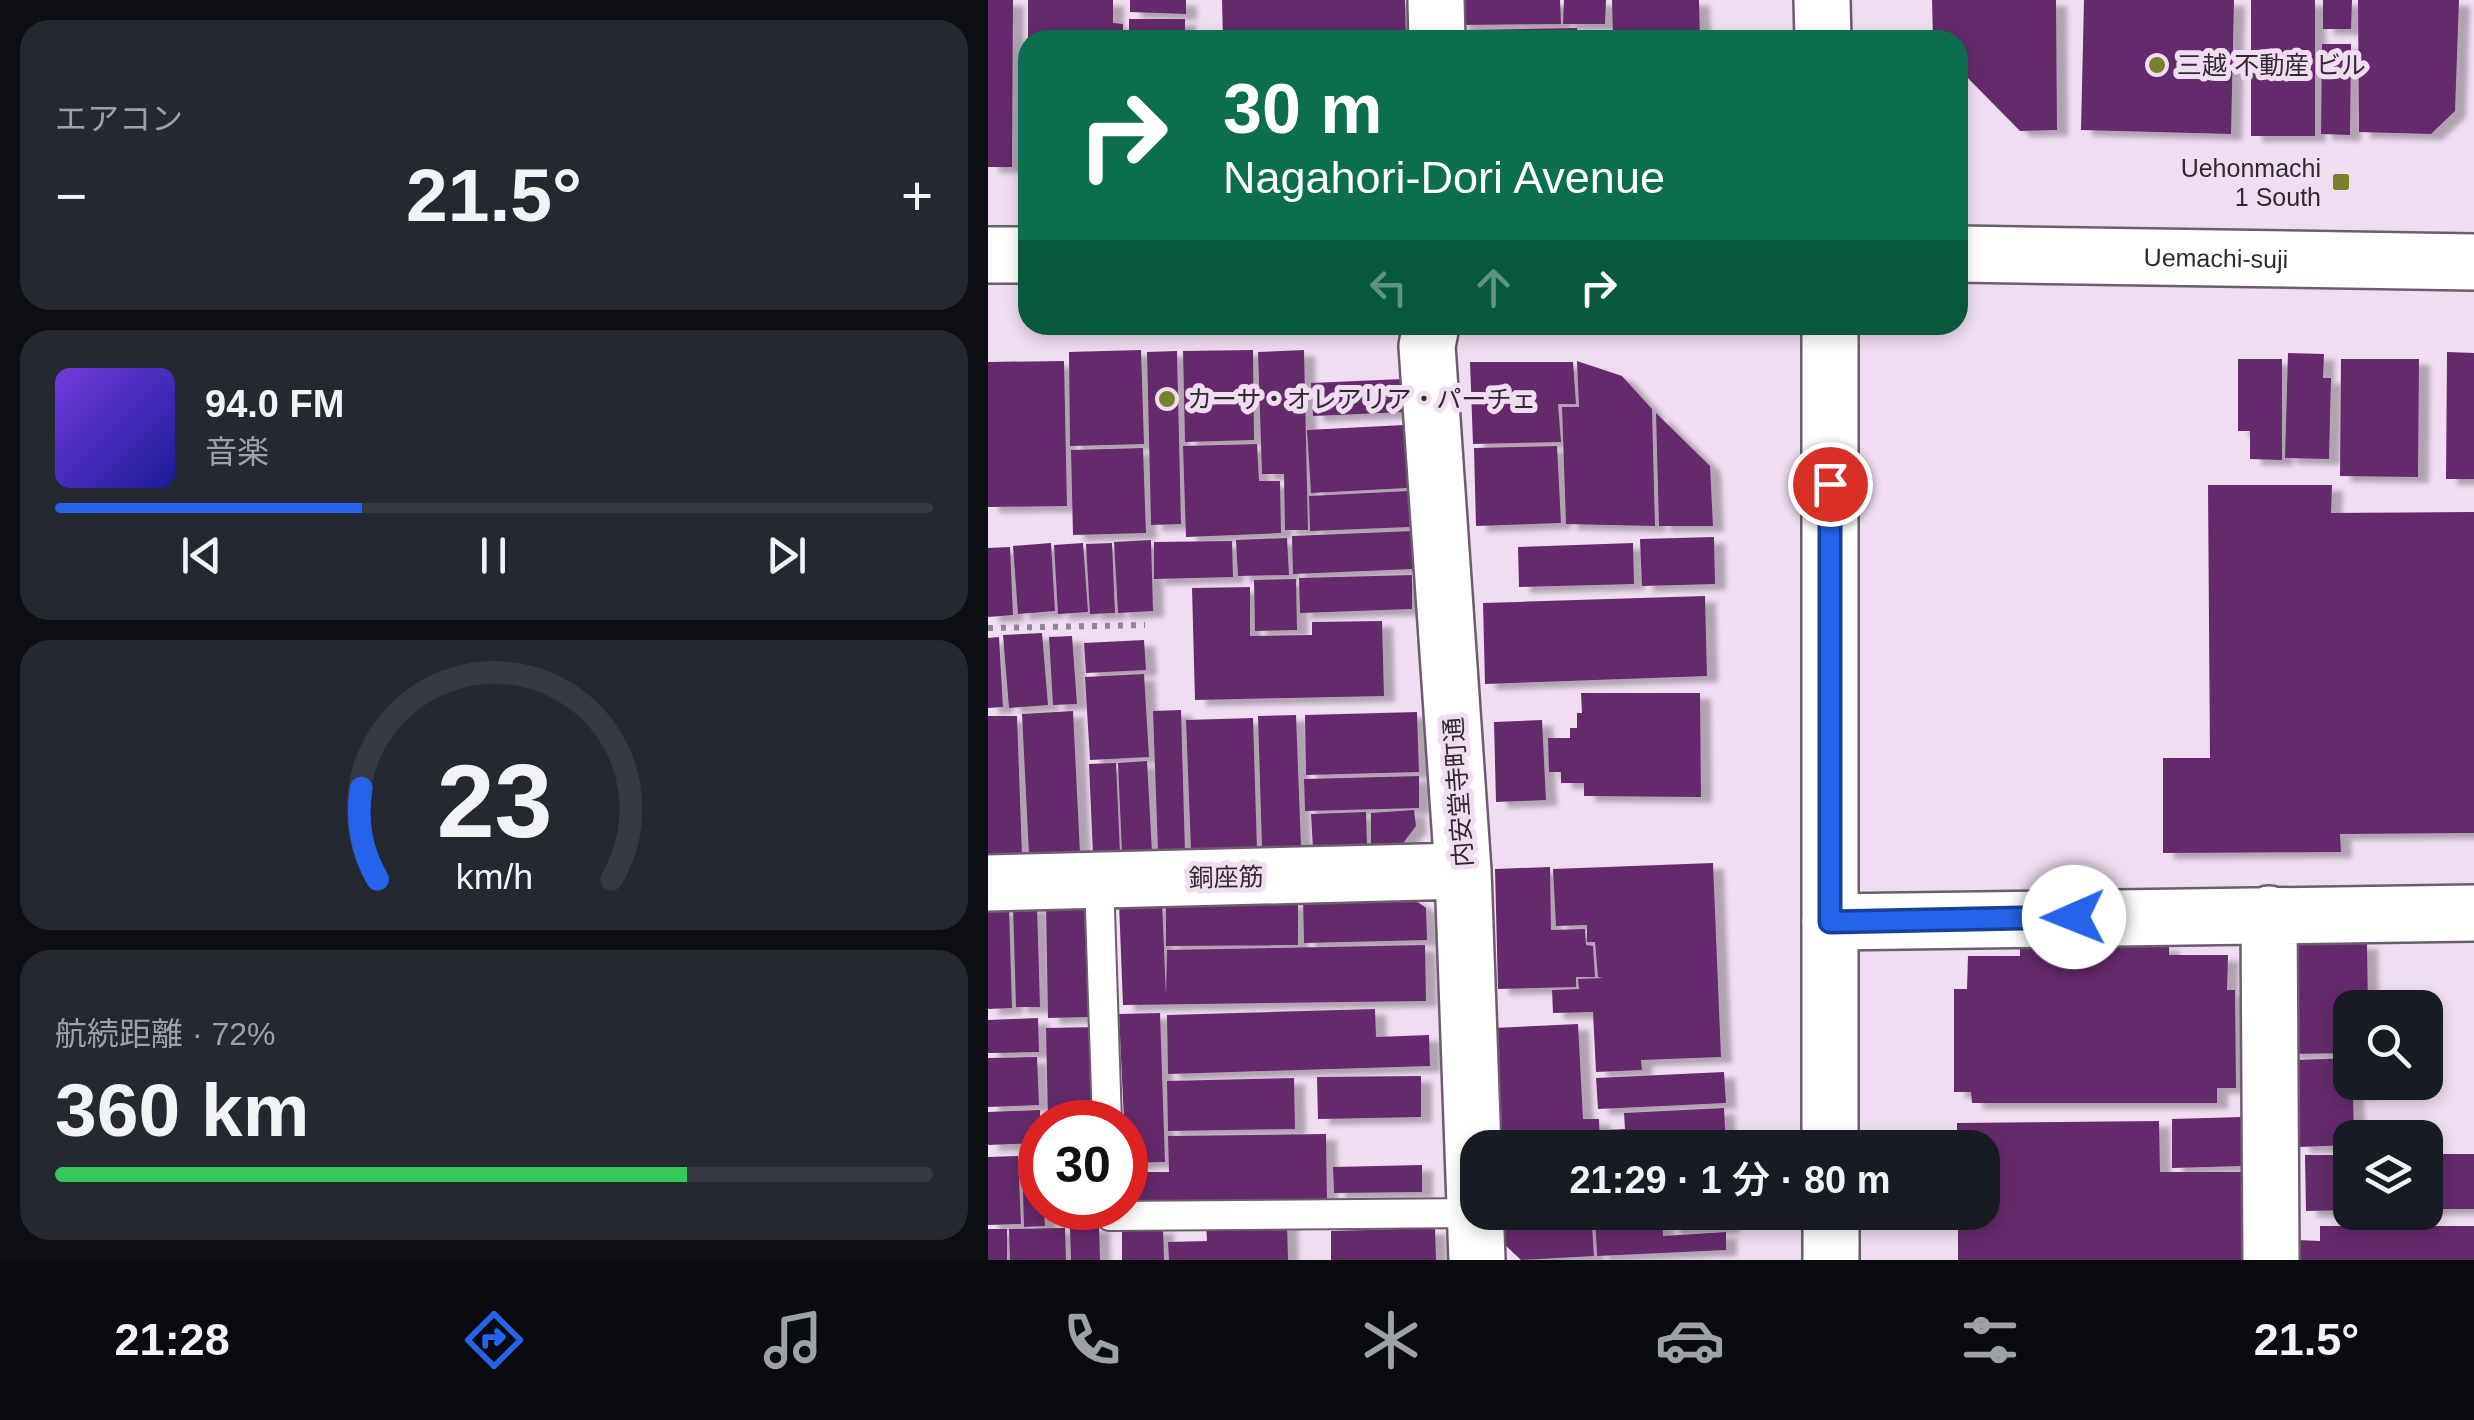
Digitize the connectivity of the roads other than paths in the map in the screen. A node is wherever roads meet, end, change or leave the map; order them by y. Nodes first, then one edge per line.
1 (1436, 0) edge
2 (1822, 0) edge
3 (1437, 30) edge
4 (1823, 30) edge
5 (1968, 254) edge
6 (988, 255) edge
7 (1018, 255) edge
8 (2474, 262) edge
9 (1430, 335) edge
10 (1830, 335) edge
11 (1463, 871) junction
12 (1099, 880) junction
13 (988, 883) edge
14 (2474, 913) edge
15 (2269, 914) junction
16 (1830, 922) junction
17 (1106, 1100) edge
18 (1830, 1130) edge
19 (1148, 1218) edge
20 (1830, 1230) edge
21 (1477, 1237) edge
22 (1831, 1260) edge
23 (2271, 1260) edge

1 - 3 main road
2 - 4 main road
5 - 8 main road, Uemachi-suji
6 - 7 main road
9 - 11 main road, 内安堂寺町通
10 - 16 main road
11 - 12 main road, 銅座筋
11 - 21 main road, 内安堂寺町通
12 - 13 main road, 銅座筋
12 - 17 lane
14 - 15 main road
15 - 16 main road
15 - 23 main road
16 - 18 main road
19 - 21 lane
20 - 22 main road

